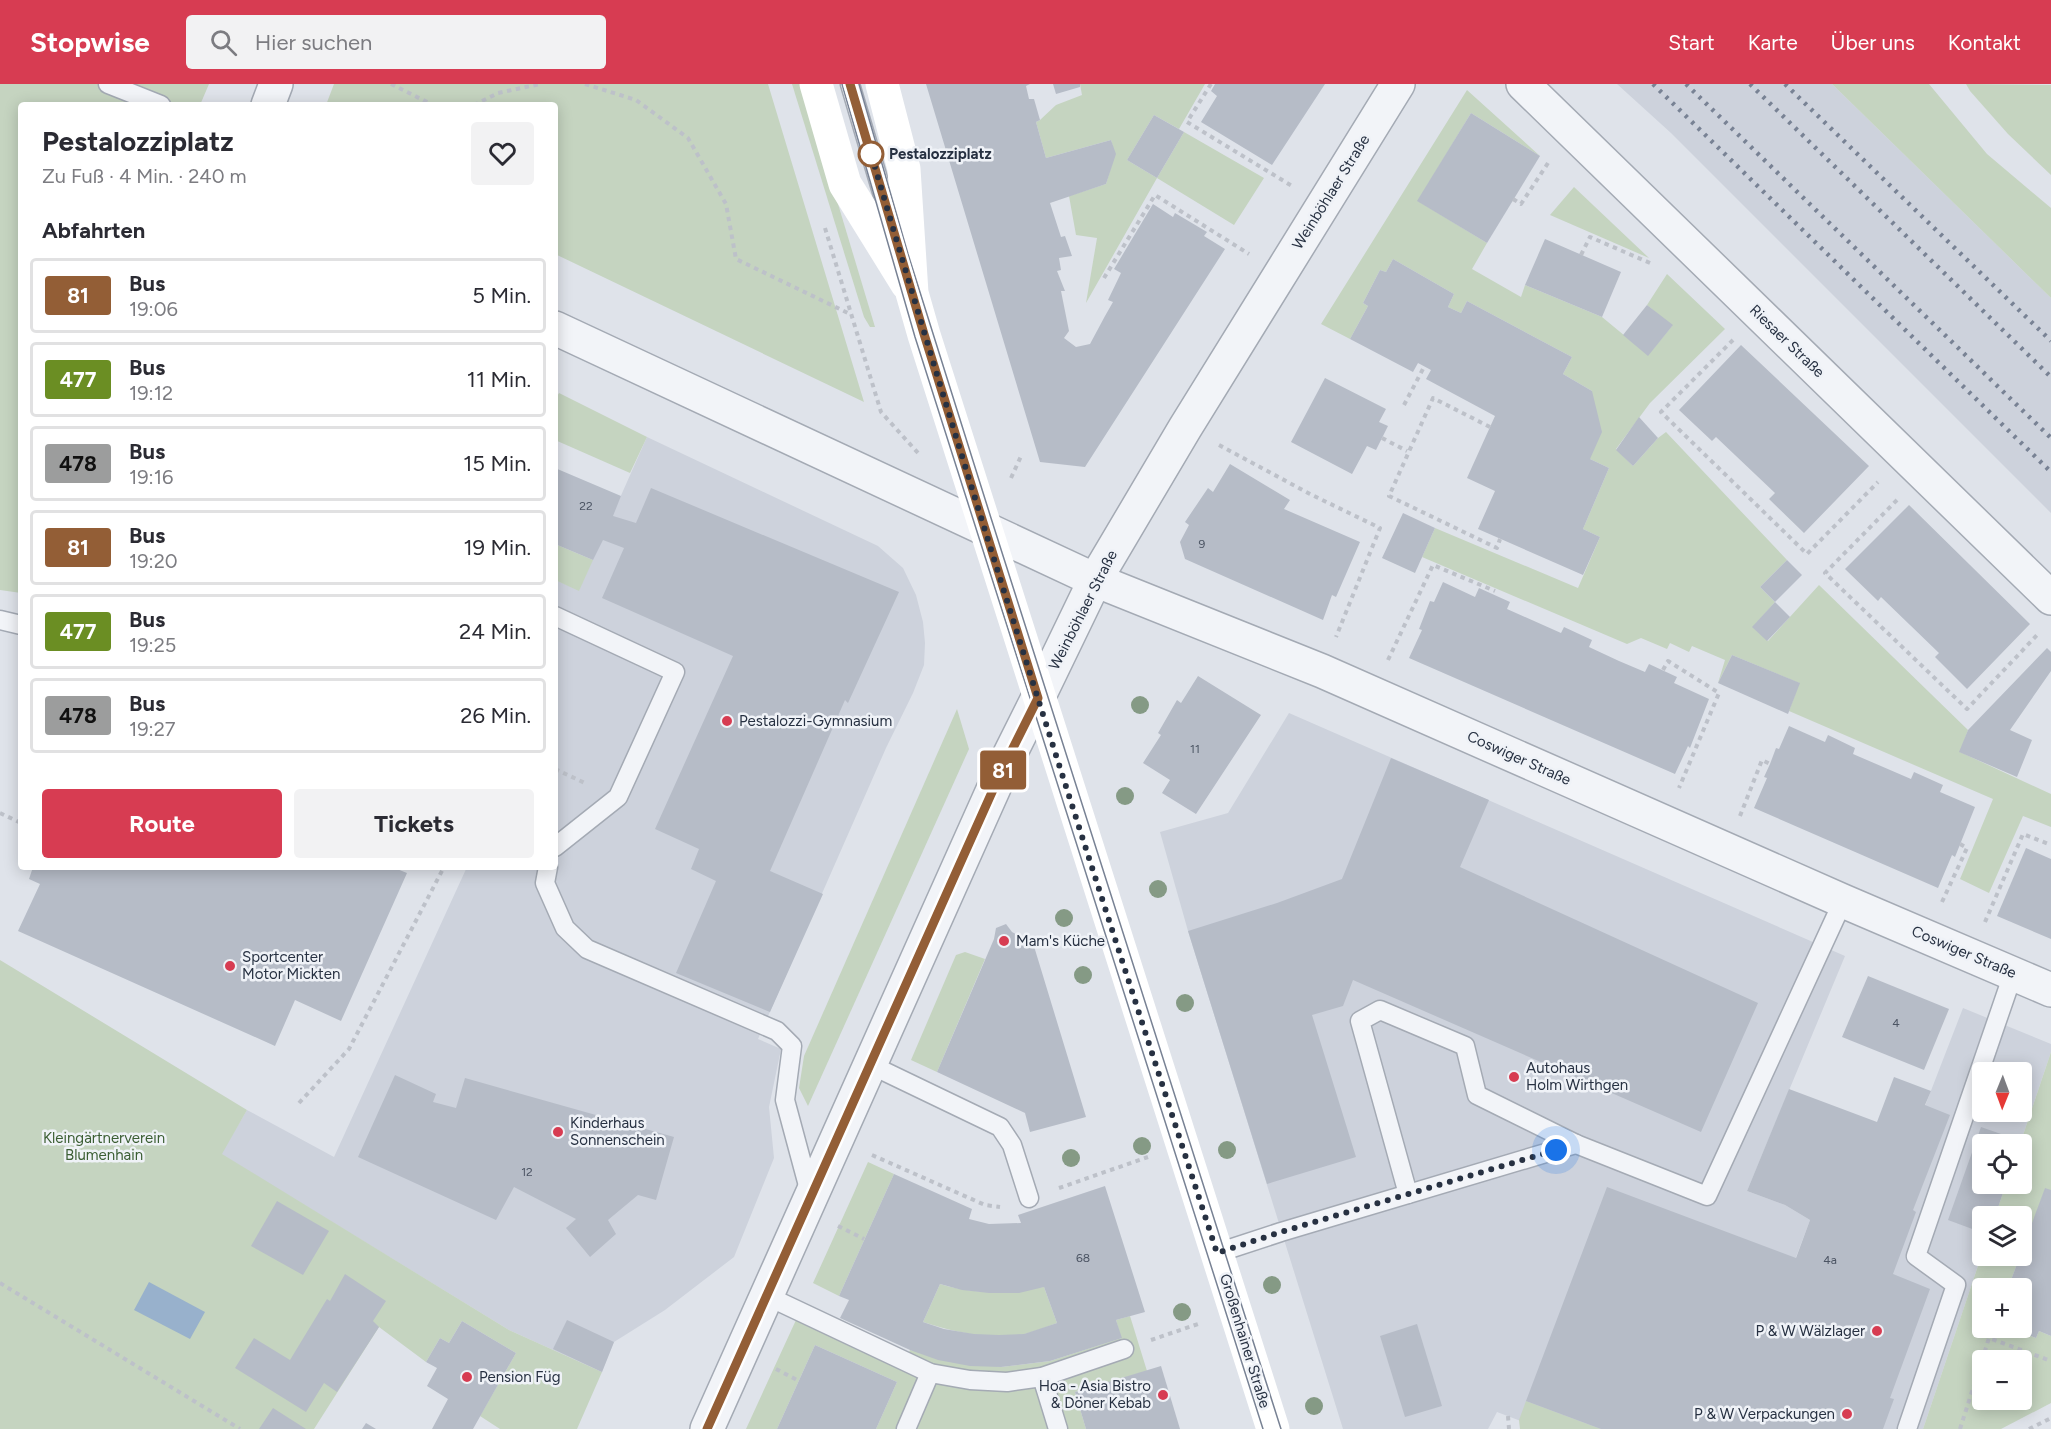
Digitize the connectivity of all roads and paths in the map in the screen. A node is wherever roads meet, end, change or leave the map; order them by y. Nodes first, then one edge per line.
1 (108, 84) edge
2 (276, 84) edge
3 (391, 84) edge
4 (540, 84) edge
5 (585, 84) edge
6 (816, 84) edge
7 (850, 84) edge
8 (882, 84) edge
9 (1211, 84) edge
10 (1398, 84) edge
11 (1523, 84) edge
12 (153, 102) edge
13 (269, 102) edge
14 (428, 102) edge
15 (480, 102) edge
16 (1570, 130) junction
17 (1513, 199) dead end
18 (1323, 205) junction
19 (824, 226) dead end
20 (1581, 255) dead end
21 (1637, 257) dead end
22 (1280, 274) junction
23 (1104, 278) dead end
24 (912, 293) junction
25 (851, 314) junction
26 (1760, 314) junction
27 (558, 329) edge
28 (1424, 367) dead end
29 (1404, 405) dead end
30 (1490, 427) dead end
31 (1185, 428) junction
32 (1382, 438) dead end
33 (1407, 452) junction
34 (925, 461) dead end
35 (1914, 464) junction
36 (986, 528) junction
37 (1500, 539) dead end
38 (1095, 580) junction
39 (1496, 591) dead end
40 (2051, 598) edge
41 (558, 617) edge
42 (0, 620) edge
43 (18, 624) edge
44 (2043, 629) dead end
45 (1663, 670) dead end
46 (1322, 671) junction
47 (1372, 693) junction
48 (1038, 698) junction
49 (1770, 764) dead end
50 (0, 813) edge
51 (18, 822) edge
52 (1664, 822) junction
53 (1960, 844) dead end
54 (558, 845) edge
55 (2051, 845) edge
56 (1726, 850) junction
57 (442, 870) edge
58 (547, 870) edge
59 (1843, 901) junction
60 (1926, 935) junction
61 (1970, 956) junction
62 (2013, 974) junction
63 (2051, 990) edge
64 (872, 1065) junction
65 (299, 1103) dead end
66 (1576, 1144) junction
67 (1408, 1194) junction
68 (811, 1197) junction
69 (1029, 1198) dead end
70 (1217, 1253) junction
71 (0, 1283) edge
72 (767, 1296) junction
73 (1235, 1311) junction
74 (1124, 1349) joint
75 (2051, 1361) edge
76 (930, 1373) junction
77 (1042, 1377) junction
78 (1508, 1416) dead end
79 (2051, 1418) edge
80 (240, 1429) edge
81 (707, 1429) edge
82 (906, 1429) edge
83 (1058, 1429) edge
84 (1273, 1429) edge
85 (1509, 1429) edge
86 (1907, 1429) edge
87 (1960, 1429) edge
88 (2029, 1429) edge

1 - 12 lane
2 - 13 street
3 - 14 path
4 - 15 path
5 - 25 path
6 - 24 main road, Großenhainer Straße
7 - 24 lane, Großenhainer Straße
8 - 24 main road, Großenhainer Straße
9 - 18 path
10 - 18 street, Weinböhlaer Straße
11 - 16 street, Riesaer Straße
16 - 17 path
16 - 26 street, Riesaer Straße
18 - 22 street, Weinböhlaer Straße
19 - 25 path
20 - 21 path
22 - 23 path
22 - 31 street, Weinböhlaer Straße
24 - 36 main road, Großenhainer Straße
25 - 34 path
26 - 35 street, Riesaer Straße
26 - 35 path
27 - 36 street
28 - 29 path
30 - 33 path
31 - 38 street, Weinböhlaer Straße
31 - 46 path
32 - 33 path
33 - 37 path
35 - 40 street, Riesaer Straße
35 - 44 path
36 - 38 street, Coswiger Straße
36 - 48 main road, Großenhainer Straße
38 - 46 street, Coswiger Straße
38 - 48 street, Weinböhlaer Straße
39 - 47 path
41 - 54 lane
42 - 43 lane
45 - 52 path
46 - 47 street, Coswiger Straße
47 - 52 street, Coswiger Straße
48 - 64 street, Weinböhlaer Straße
48 - 70 main road, Großenhainer Straße
49 - 56 path
50 - 51 path
52 - 56 street, Coswiger Straße
53 - 60 path
55 - 61 path
56 - 59 street, Coswiger Straße
57 - 65 path
58 - 68 lane
59 - 60 street, Coswiger Straße
59 - 66 lane
60 - 61 street, Coswiger Straße
61 - 62 street, Coswiger Straße
62 - 63 street, Coswiger Straße
62 - 86 lane
64 - 68 street, Weinböhlaer Straße
64 - 69 lane
66 - 67 lane
66 - 67 lane
67 - 70 lane
68 - 72 street, Weinböhlaer Straße
70 - 73 main road, Großenhainer Straße
71 - 80 path
72 - 76 lane
72 - 81 street, Weinböhlaer Straße
73 - 74 path
73 - 84 main road, Großenhainer Straße
74 - 77 lane
75 - 87 path
76 - 77 lane
76 - 82 lane
77 - 83 lane
78 - 85 path
79 - 88 path

